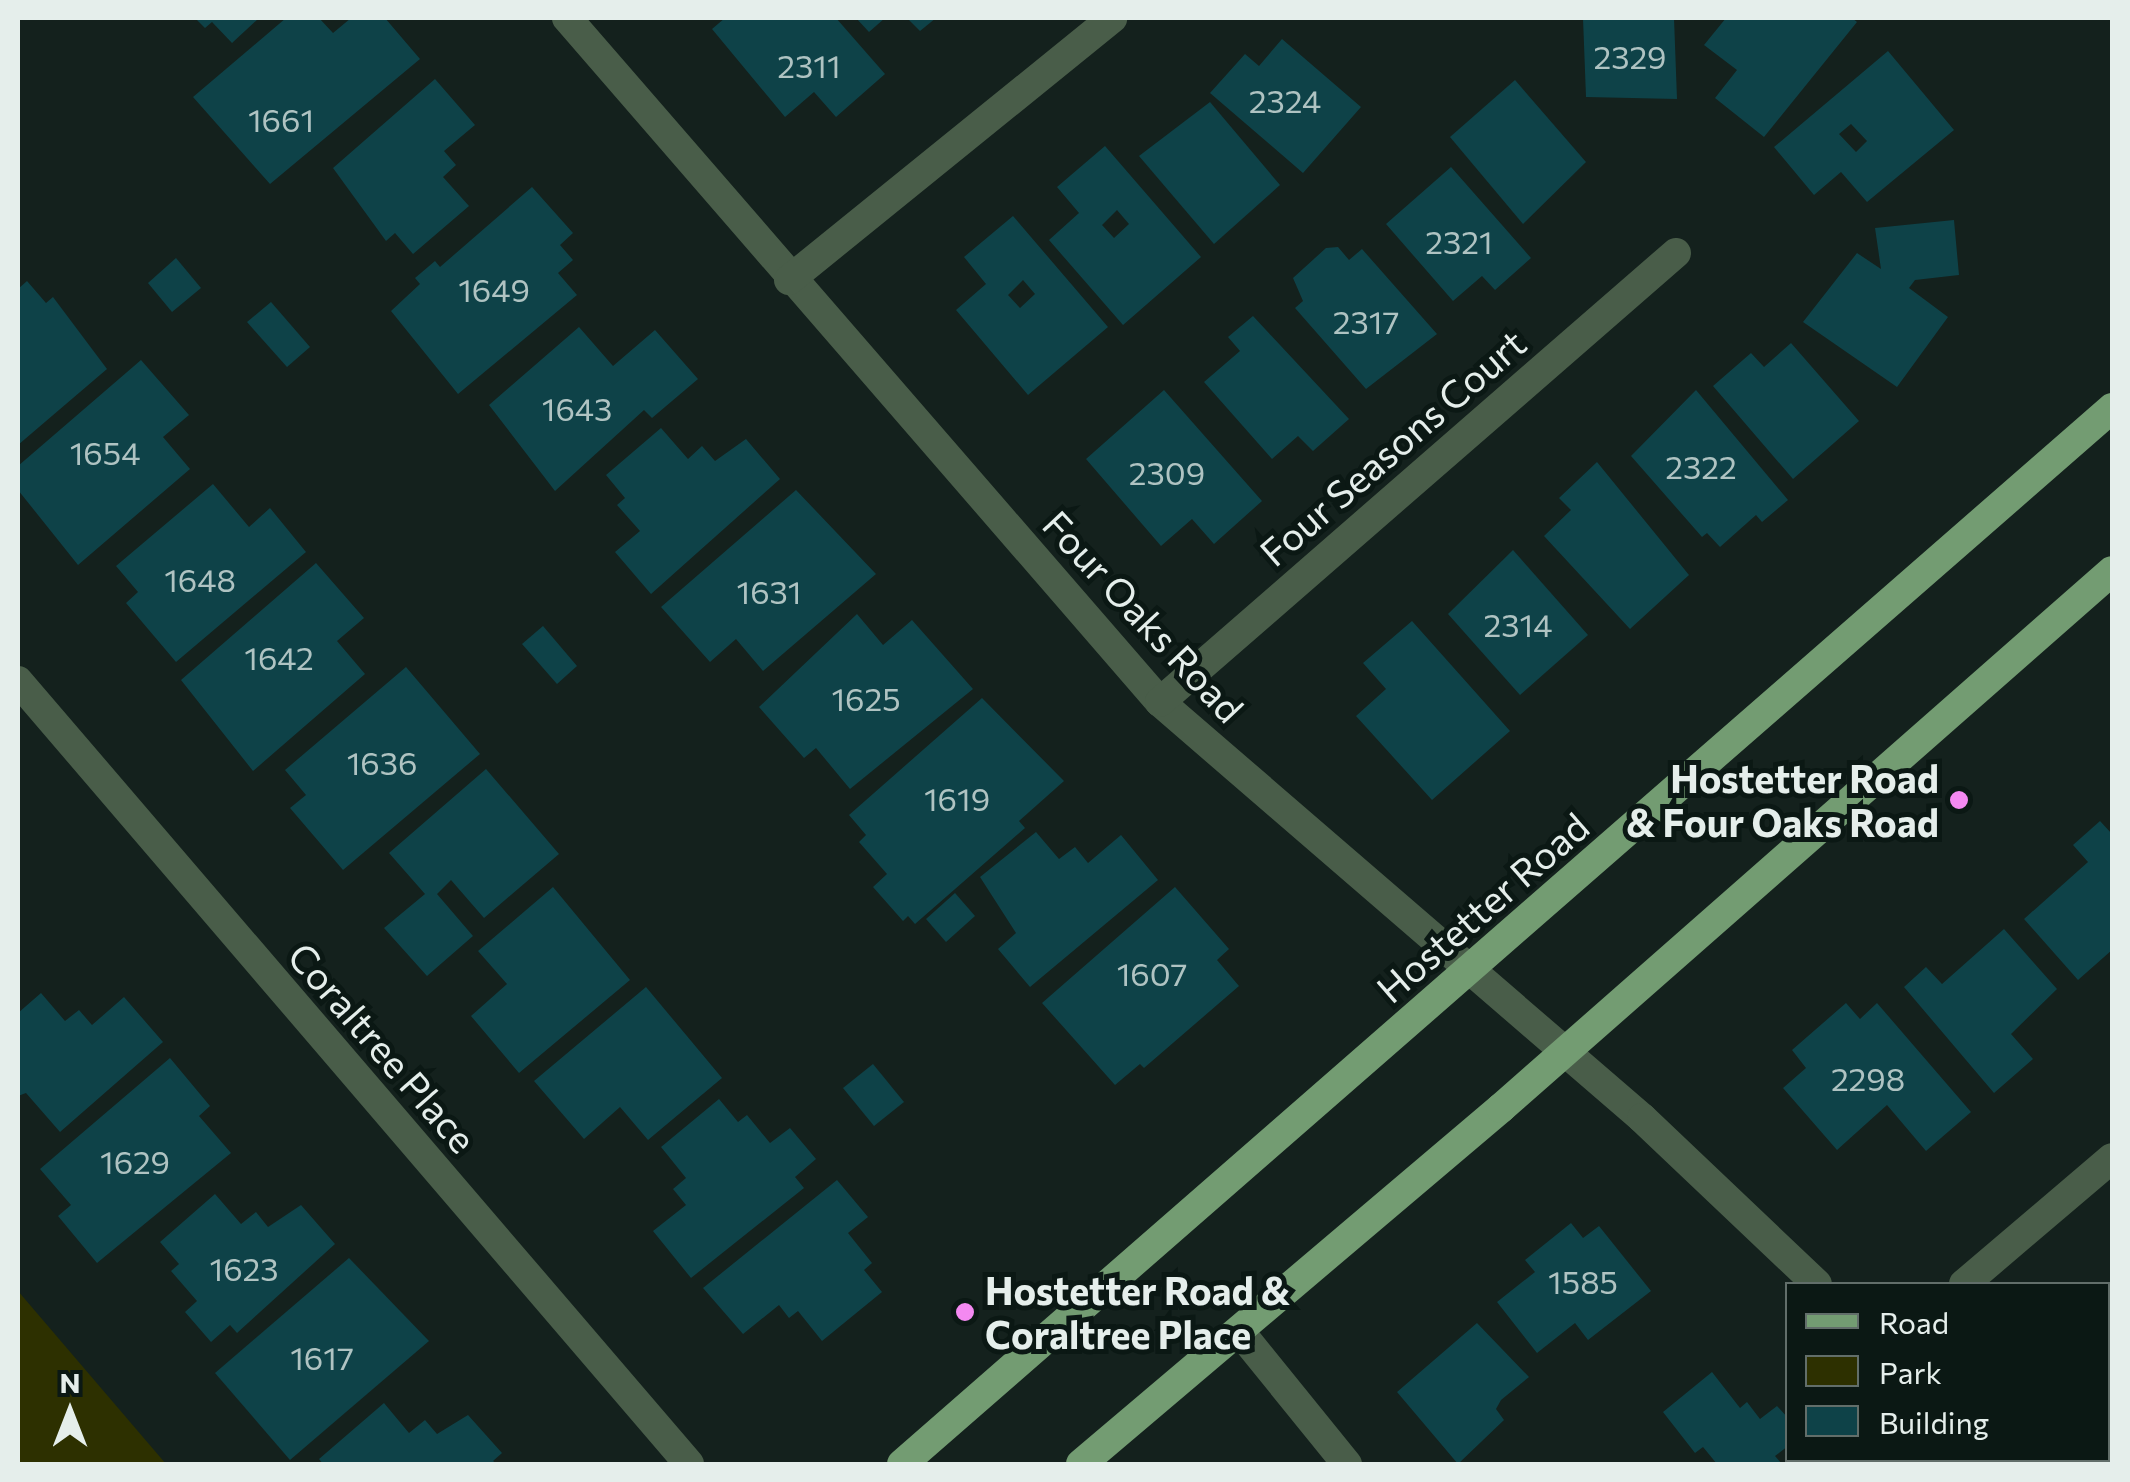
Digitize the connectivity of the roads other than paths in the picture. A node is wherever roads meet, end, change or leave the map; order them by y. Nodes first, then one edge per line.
1 (567, 18) edge
2 (1112, 18) edge
3 (1676, 253) dead end
4 (790, 280) junction
5 (2112, 408) edge
6 (2112, 572) edge
7 (18, 681) edge
8 (1160, 702) junction
9 (1468, 973) junction
10 (1564, 1053) junction
11 (2112, 1158) edge
12 (1815, 1282) edge
13 (1966, 1282) edge
14 (1240, 1332) junction
15 (689, 1464) edge
16 (902, 1464) edge
17 (1081, 1464) edge
18 (1347, 1464) edge

1 - 4 street, Four Oaks Road
2 - 4 street
3 - 8 street, Four Seasons Court
4 - 8 street, Four Oaks Road
5 - 9 main road, Hostetter Road
6 - 10 main road
7 - 15 street, Coraltree Place
8 - 9 street, Four Oaks Road
9 - 10 street, Four Oaks Road
9 - 16 main road, Hostetter Road
10 - 12 street, Four Oaks Road
10 - 14 main road
11 - 13 street
14 - 17 main road
14 - 18 street

